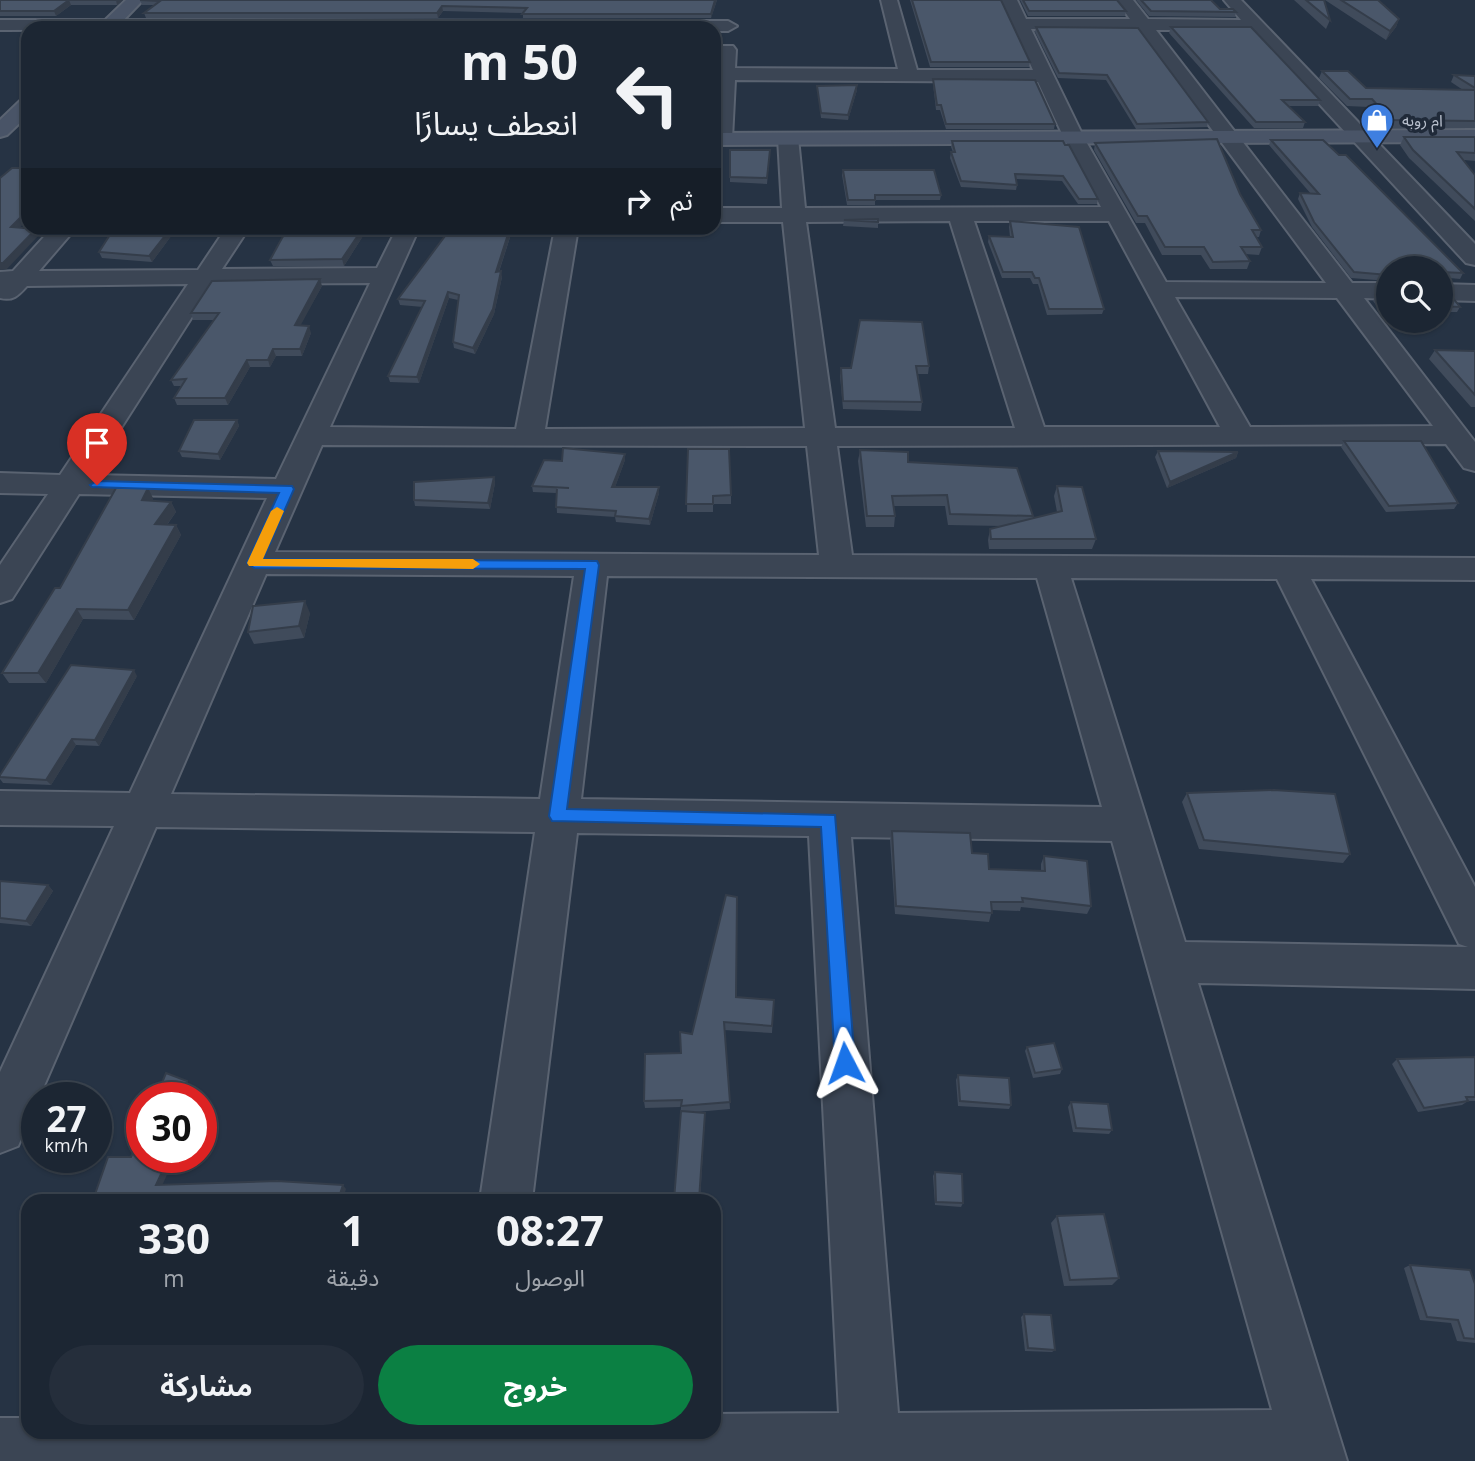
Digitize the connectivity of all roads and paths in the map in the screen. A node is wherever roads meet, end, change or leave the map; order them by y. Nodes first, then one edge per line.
1 (135, 0) edge
2 (889, 0) edge
3 (1009, 0) edge
4 (1124, 0) edge
5 (1232, 0) edge
6 (256, 8) edge
7 (373, 8) edge
8 (114, 21) edge
9 (245, 21) edge
10 (365, 21) edge
11 (647, 21) edge
12 (1020, 24) junction
13 (0, 25) edge
14 (21, 25) edge
15 (1141, 25) junction
16 (1256, 25) junction
17 (726, 74) junction
18 (909, 75) junction
19 (1045, 76) junction
20 (21, 115) edge
21 (721, 115) edge
22 (1362, 136) junction
23 (1475, 136) edge
24 (1227, 137) junction
25 (6, 138) edge
26 (788, 138) junction
27 (1074, 138) junction
28 (721, 139) edge
29 (721, 215) edge
30 (794, 215) junction
31 (960, 215) junction
32 (1117, 215) junction
33 (57, 235) edge
34 (232, 235) edge
35 (405, 235) edge
36 (566, 235) edge
37 (1475, 258) edge
38 (386, 275) junction
39 (204, 278) junction
40 (10, 279) edge
41 (1158, 289) junction
42 (1345, 291) junction
43 (1376, 291) edge
44 (1453, 292) edge
45 (1475, 293) edge
46 (0, 301) edge
47 (1454, 435) junction
48 (311, 436) junction
49 (1032, 436) junction
50 (1240, 436) junction
51 (822, 437) junction
52 (529, 438) junction
53 (1475, 462) edge
54 (0, 483) edge
55 (69, 484) junction
56 (287, 489) junction
57 (254, 563) junction
58 (592, 565) junction
59 (836, 566) junction
60 (1051, 567) junction
61 (1288, 568) junction
62 (1475, 569) edge
63 (0, 591) edge
64 (0, 808) edge
65 (143, 810) junction
66 (558, 816) junction
67 (829, 820) junction
68 (1128, 824) junction
69 (1475, 930) edge
70 (1169, 962) junction
71 (1475, 968) edge
72 (0, 1128) edge
73 (507, 1194) edge
74 (472, 1446) edge
75 (0, 1448) edge
76 (1314, 1450) edge
77 (871, 1452) edge

1 - 8 main road
2 - 18 street
3 - 12 street
4 - 15 street
5 - 16 street
6 - 9 street
7 - 10 street
11 - 17 street
12 - 15 street
12 - 19 street
13 - 14 street
15 - 16 street
15 - 24 street
16 - 22 street
17 - 18 street
17 - 21 street
18 - 19 street
19 - 27 street
20 - 25 main road
22 - 23 main road
22 - 24 main road
22 - 37 street
24 - 27 main road
24 - 42 street
26 - 27 main road
26 - 28 main road
26 - 30 street
27 - 32 street
29 - 30 street
30 - 31 street
30 - 51 street
31 - 32 street
31 - 49 street
32 - 41 street
33 - 40 street
34 - 39 street
35 - 38 street
36 - 52 street
38 - 39 street
38 - 48 street
39 - 40 street
39 - 55 street
40 - 46 street
41 - 42 street
41 - 50 street
42 - 43 street
42 - 47 street
44 - 45 street
47 - 50 street
47 - 53 street
48 - 52 street
48 - 56 street
49 - 50 street
49 - 51 street
51 - 52 street
51 - 59 street
54 - 55 street
55 - 56 street
55 - 63 street
56 - 57 street
57 - 58 street
57 - 65 street
58 - 59 street
58 - 66 street
59 - 60 street
60 - 61 street
60 - 68 street
61 - 62 street
61 - 69 street
64 - 65 street
65 - 66 street
65 - 72 street
66 - 67 street
66 - 73 street
67 - 68 street
67 - 77 street
68 - 70 street
70 - 71 street
70 - 76 street
74 - 75 street
74 - 77 street
76 - 77 street

